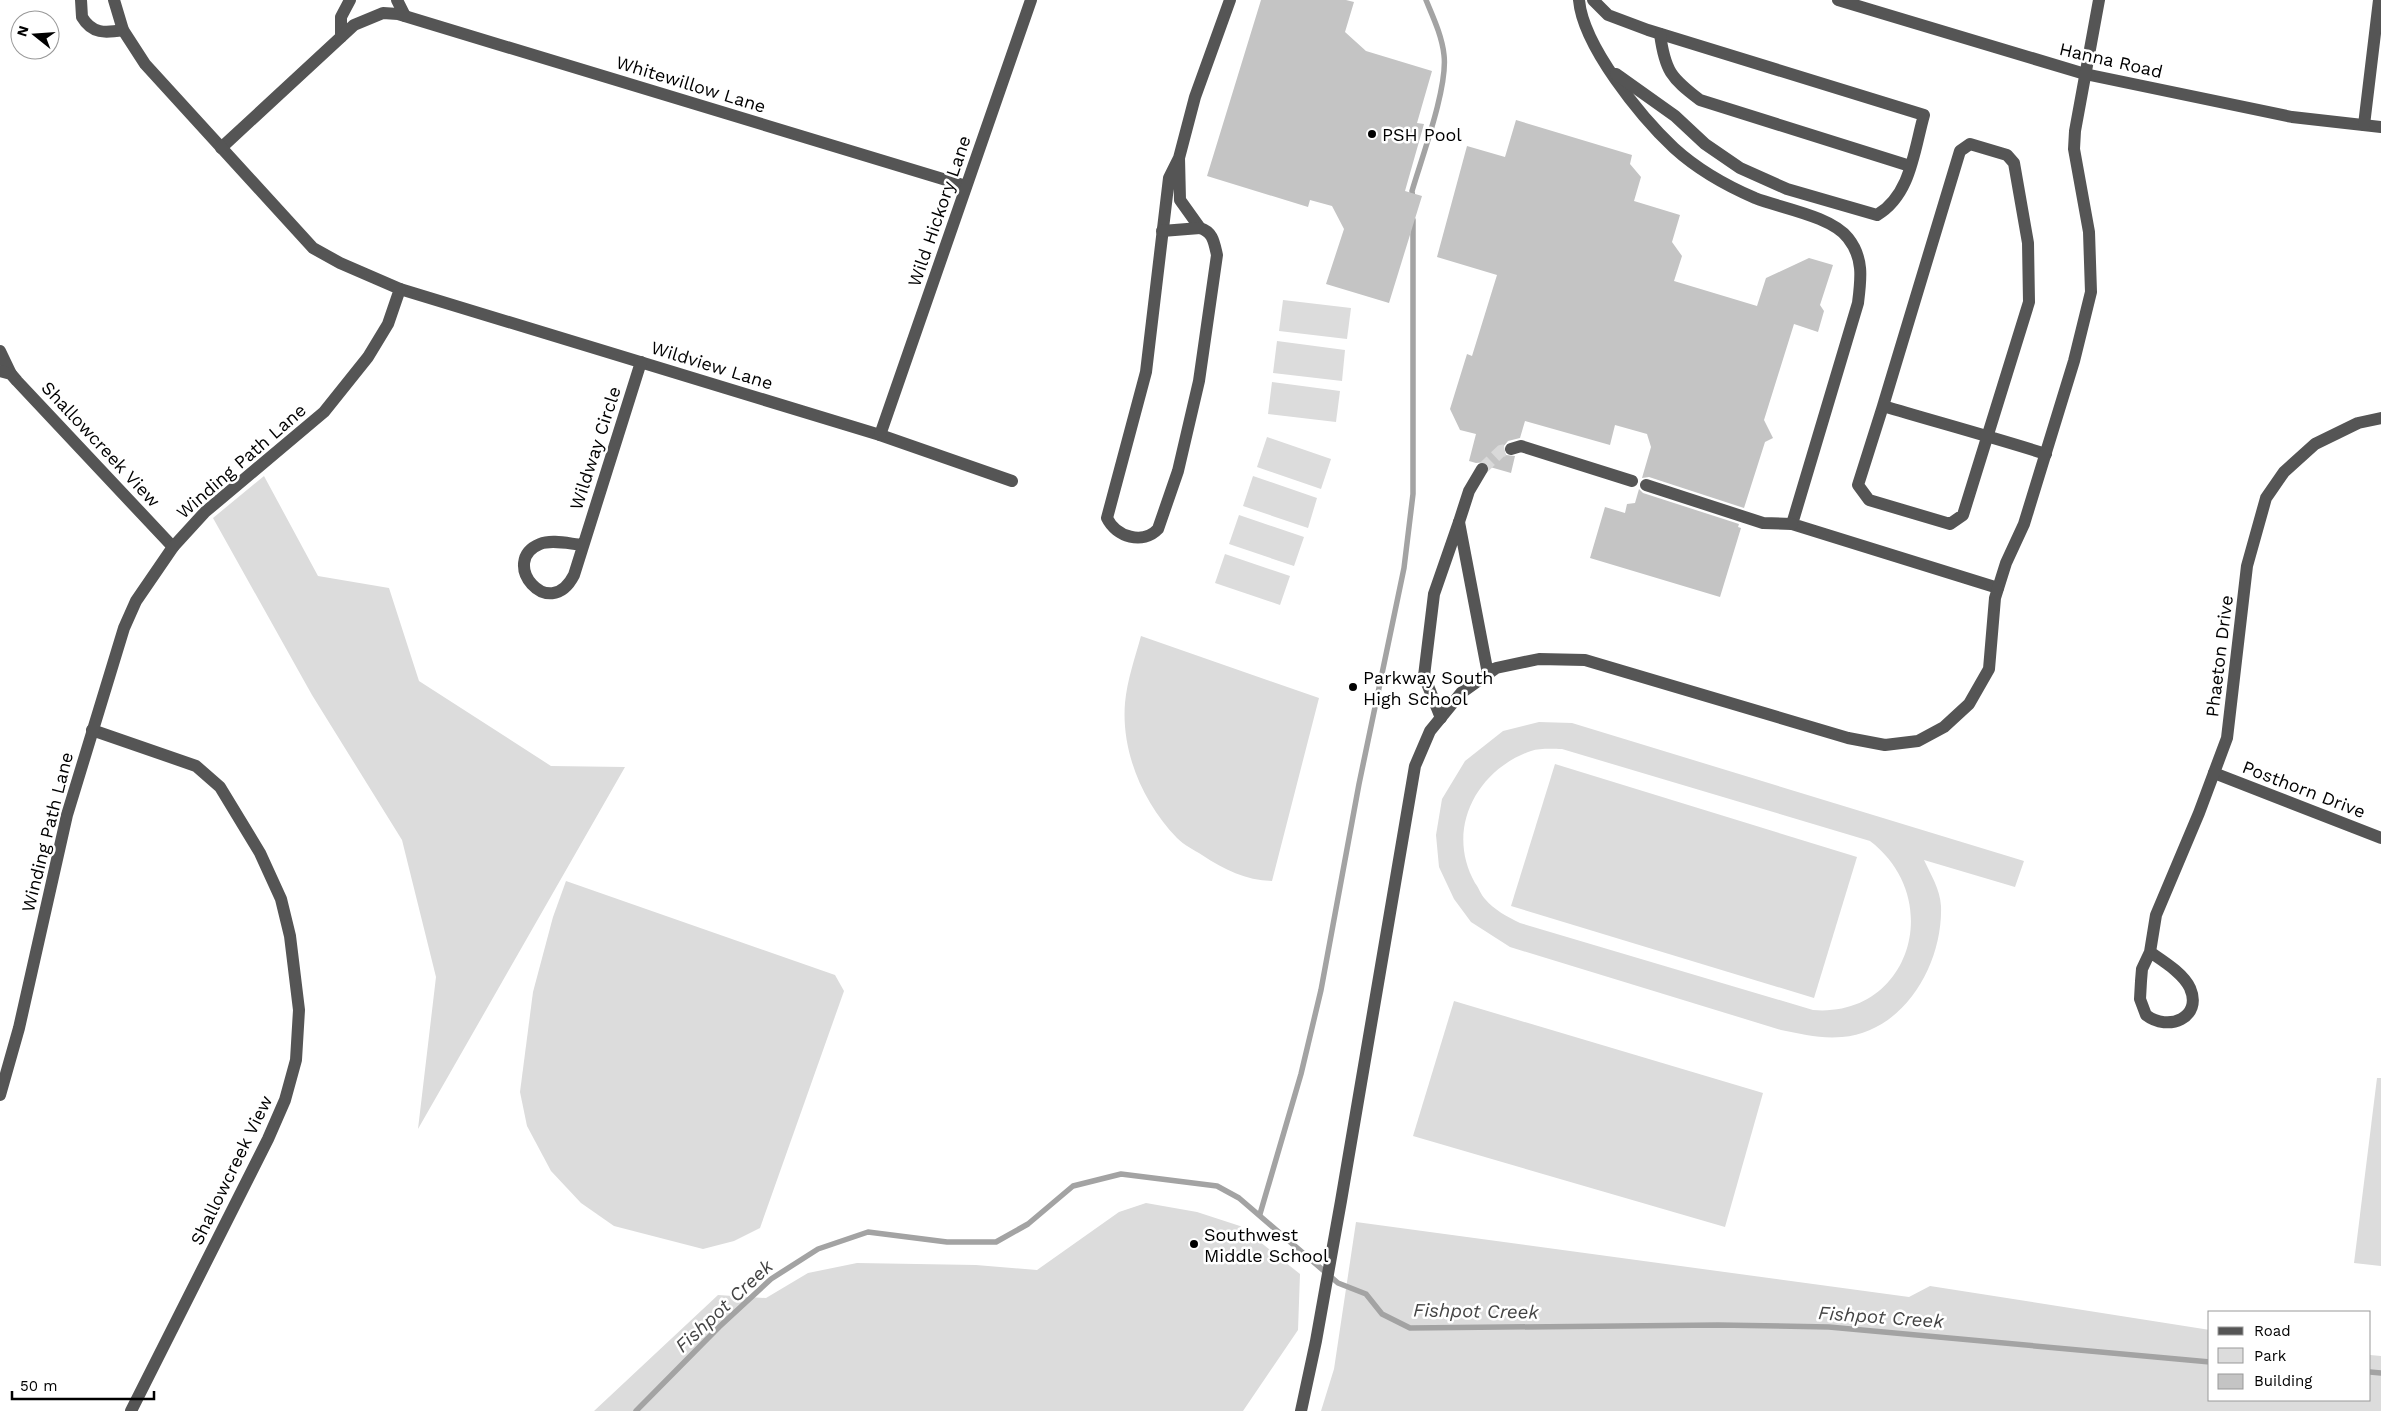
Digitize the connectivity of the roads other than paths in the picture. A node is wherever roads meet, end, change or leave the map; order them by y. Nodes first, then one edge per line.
1 (81, 0) edge
2 (114, 0) edge
3 (350, 0) edge
4 (397, 0) edge
5 (1031, 0) edge
6 (1230, 0) edge
7 (1579, 0) edge
8 (1593, 0) edge
9 (1838, 0) edge
10 (2099, 0) edge
11 (2379, 0) edge
12 (405, 16) junction
13 (123, 30) junction
14 (1660, 34) junction
15 (341, 37) junction
16 (1610, 70) junction
17 (2085, 74) junction
18 (2364, 125) junction
19 (2381, 127) edge
20 (220, 148) junction
21 (1179, 158) junction
22 (1910, 166) junction
23 (966, 186) junction
24 (1200, 228) junction
25 (1162, 231) junction
26 (400, 290) junction
27 (0, 351) edge
28 (640, 362) junction
29 (5, 373) edge
30 (1883, 406) junction
31 (2381, 418) edge
32 (880, 434) junction
33 (1989, 437) junction
34 (1511, 448) tunnel mouth
35 (2046, 454) junction
36 (1482, 469) tunnel mouth
37 (1012, 481) dead end
38 (1632, 481) dead end
39 (1646, 485) dead end
40 (1459, 522) junction
41 (1792, 524) junction
42 (582, 545) junction
43 (173, 546) junction
44 (1998, 588) junction
45 (1488, 674) junction
46 (1441, 718) junction
47 (92, 730) junction
48 (2214, 773) junction
49 (2381, 838) edge
50 (2150, 952) junction
51 (0, 1095) edge
52 (131, 1411) edge
53 (1301, 1411) edge

1 - 13 street
2 - 13 street
3 - 15 street
4 - 12 street
5 - 23 street, Wild Hickory Lane
6 - 21 street
7 - 16 street
8 - 14 street
9 - 17 street, Hanna Road
10 - 17 street
11 - 18 street
12 - 15 street, Whitewillow Lane
12 - 23 street, Whitewillow Lane
13 - 20 street
14 - 22 street
14 - 22 street
15 - 20 street, Whitewillow Lane
16 - 22 street
16 - 41 street
17 - 18 street, Hanna Road
17 - 35 street
18 - 19 street, Hanna Road
20 - 26 street
21 - 24 street
21 - 25 street
23 - 32 street, Wild Hickory Lane
24 - 25 street
24 - 25 street
26 - 28 street, Wildview Lane
26 - 43 street, Winding Path Lane
27 - 29 street, Shallowcreek View
28 - 32 street, Wildview Lane
28 - 42 street, Wildway Circle
29 - 43 street, Shallowcreek View
30 - 33 street
30 - 33 street
30 - 33 street
31 - 48 street, Phaeton Drive
32 - 37 street, Wildview Lane
33 - 35 street
34 - 38 street
35 - 44 street
36 - 40 street
39 - 41 street
40 - 45 street
40 - 46 street
41 - 44 street
42 - 42 street, Wildway Circle
43 - 47 street, Winding Path Lane
44 - 45 street
45 - 46 street
46 - 53 street
47 - 51 street, Winding Path Lane
47 - 52 street, Shallowcreek View
48 - 49 street, Posthorn Drive
48 - 50 street, Phaeton Drive
50 - 50 street, Phaeton Drive

